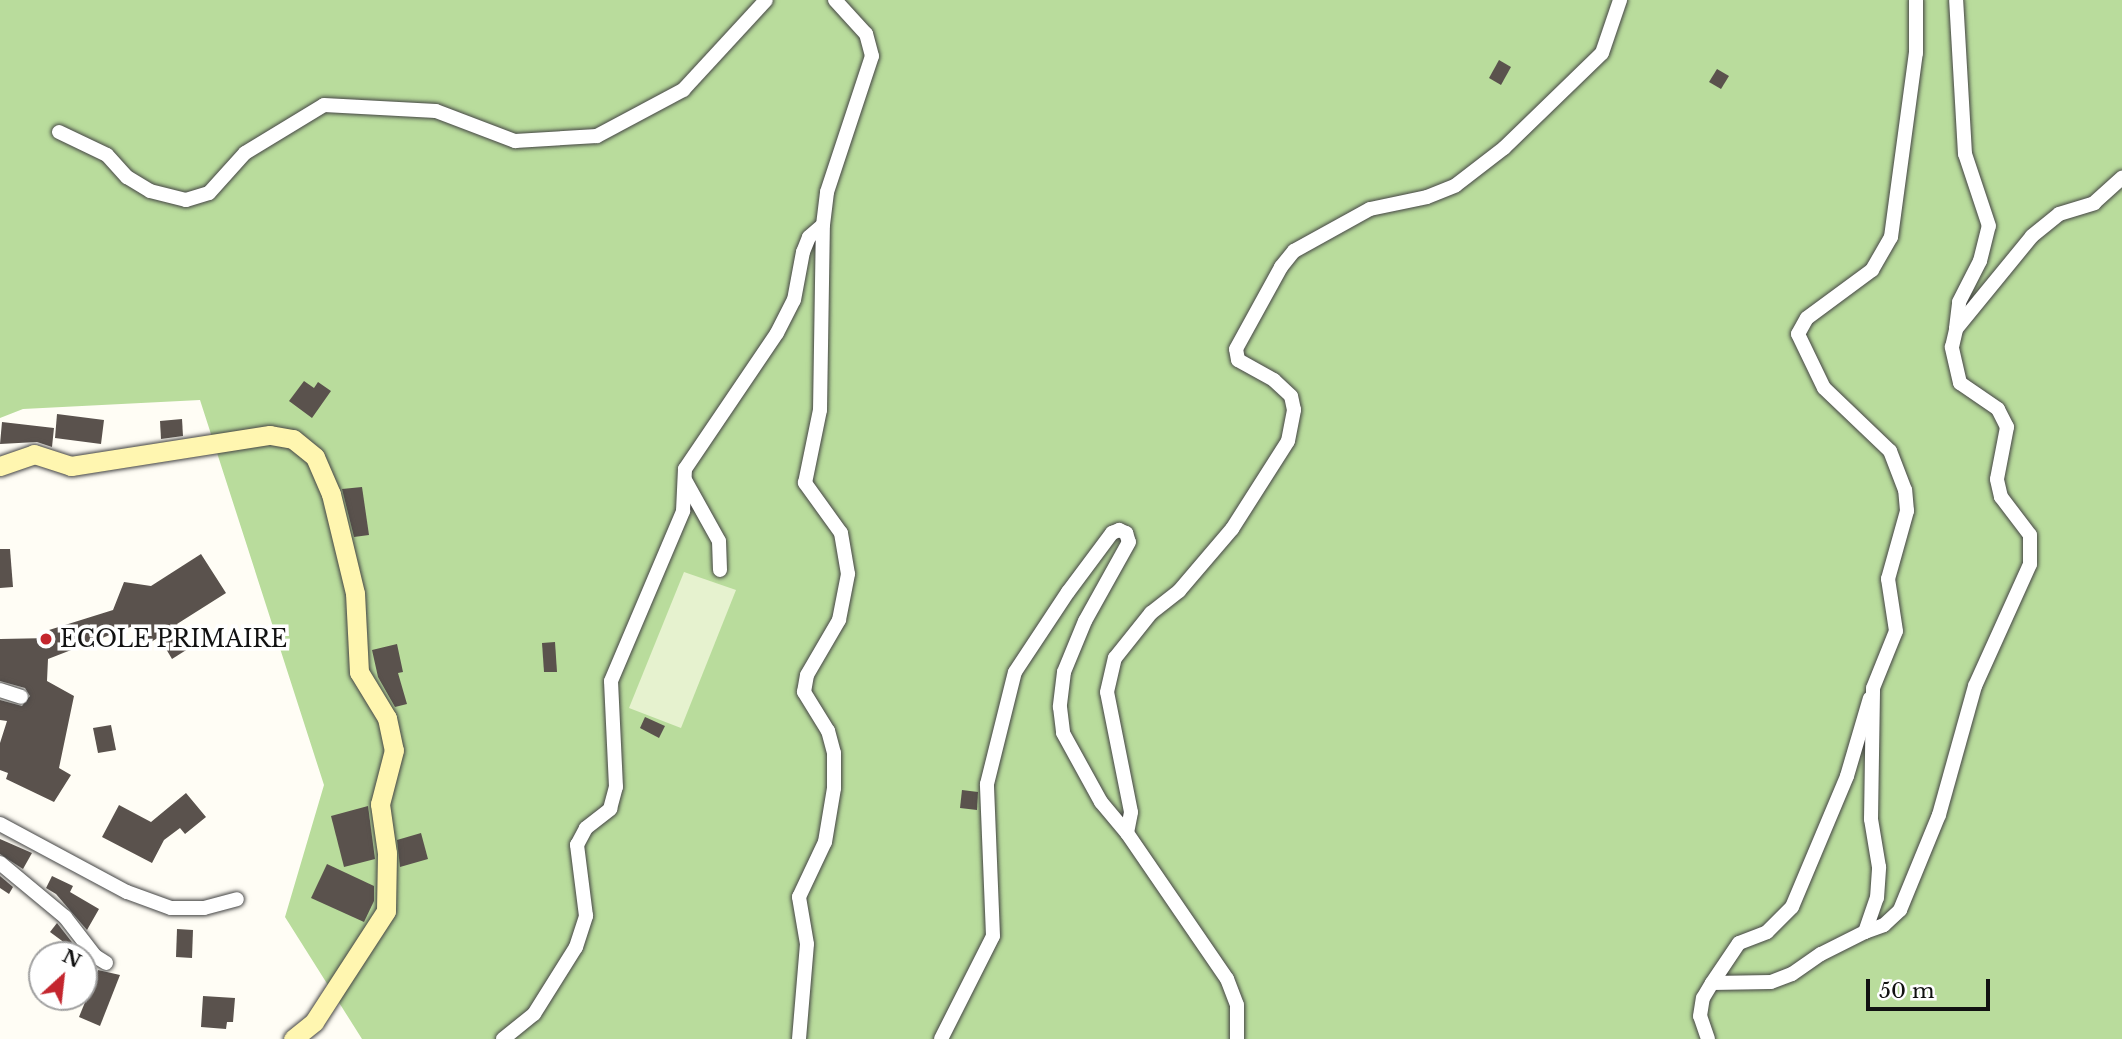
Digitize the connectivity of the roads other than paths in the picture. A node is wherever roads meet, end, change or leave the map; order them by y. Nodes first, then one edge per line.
1 (766, 0) edge
2 (835, 0) edge
3 (1620, 0) edge
4 (1916, 0) edge
5 (1956, 0) edge
6 (59, 132) dead end
7 (2122, 178) edge
8 (823, 225) junction
9 (1956, 329) junction
10 (0, 466) edge
11 (685, 478) junction
12 (720, 570) dead end
13 (1873, 688) junction
14 (0, 690) edge
15 (21, 697) dead end
16 (0, 824) edge
17 (1127, 833) junction
18 (0, 863) edge
19 (237, 899) dead end
20 (1865, 932) junction
21 (106, 963) dead end
22 (1712, 983) junction
23 (293, 1039) edge
24 (503, 1039) edge
25 (799, 1039) edge
26 (941, 1039) edge
27 (1237, 1039) edge
28 (1708, 1039) edge

1 - 6 street
2 - 8 street
3 - 17 street
4 - 13 street
5 - 9 street
7 - 9 street
8 - 11 street
8 - 25 street
9 - 20 street
10 - 23 street
11 - 12 street
11 - 24 street
13 - 20 street
13 - 22 street
14 - 15 street
16 - 19 street
17 - 26 street
17 - 27 street
18 - 21 street
20 - 22 street
22 - 28 street

